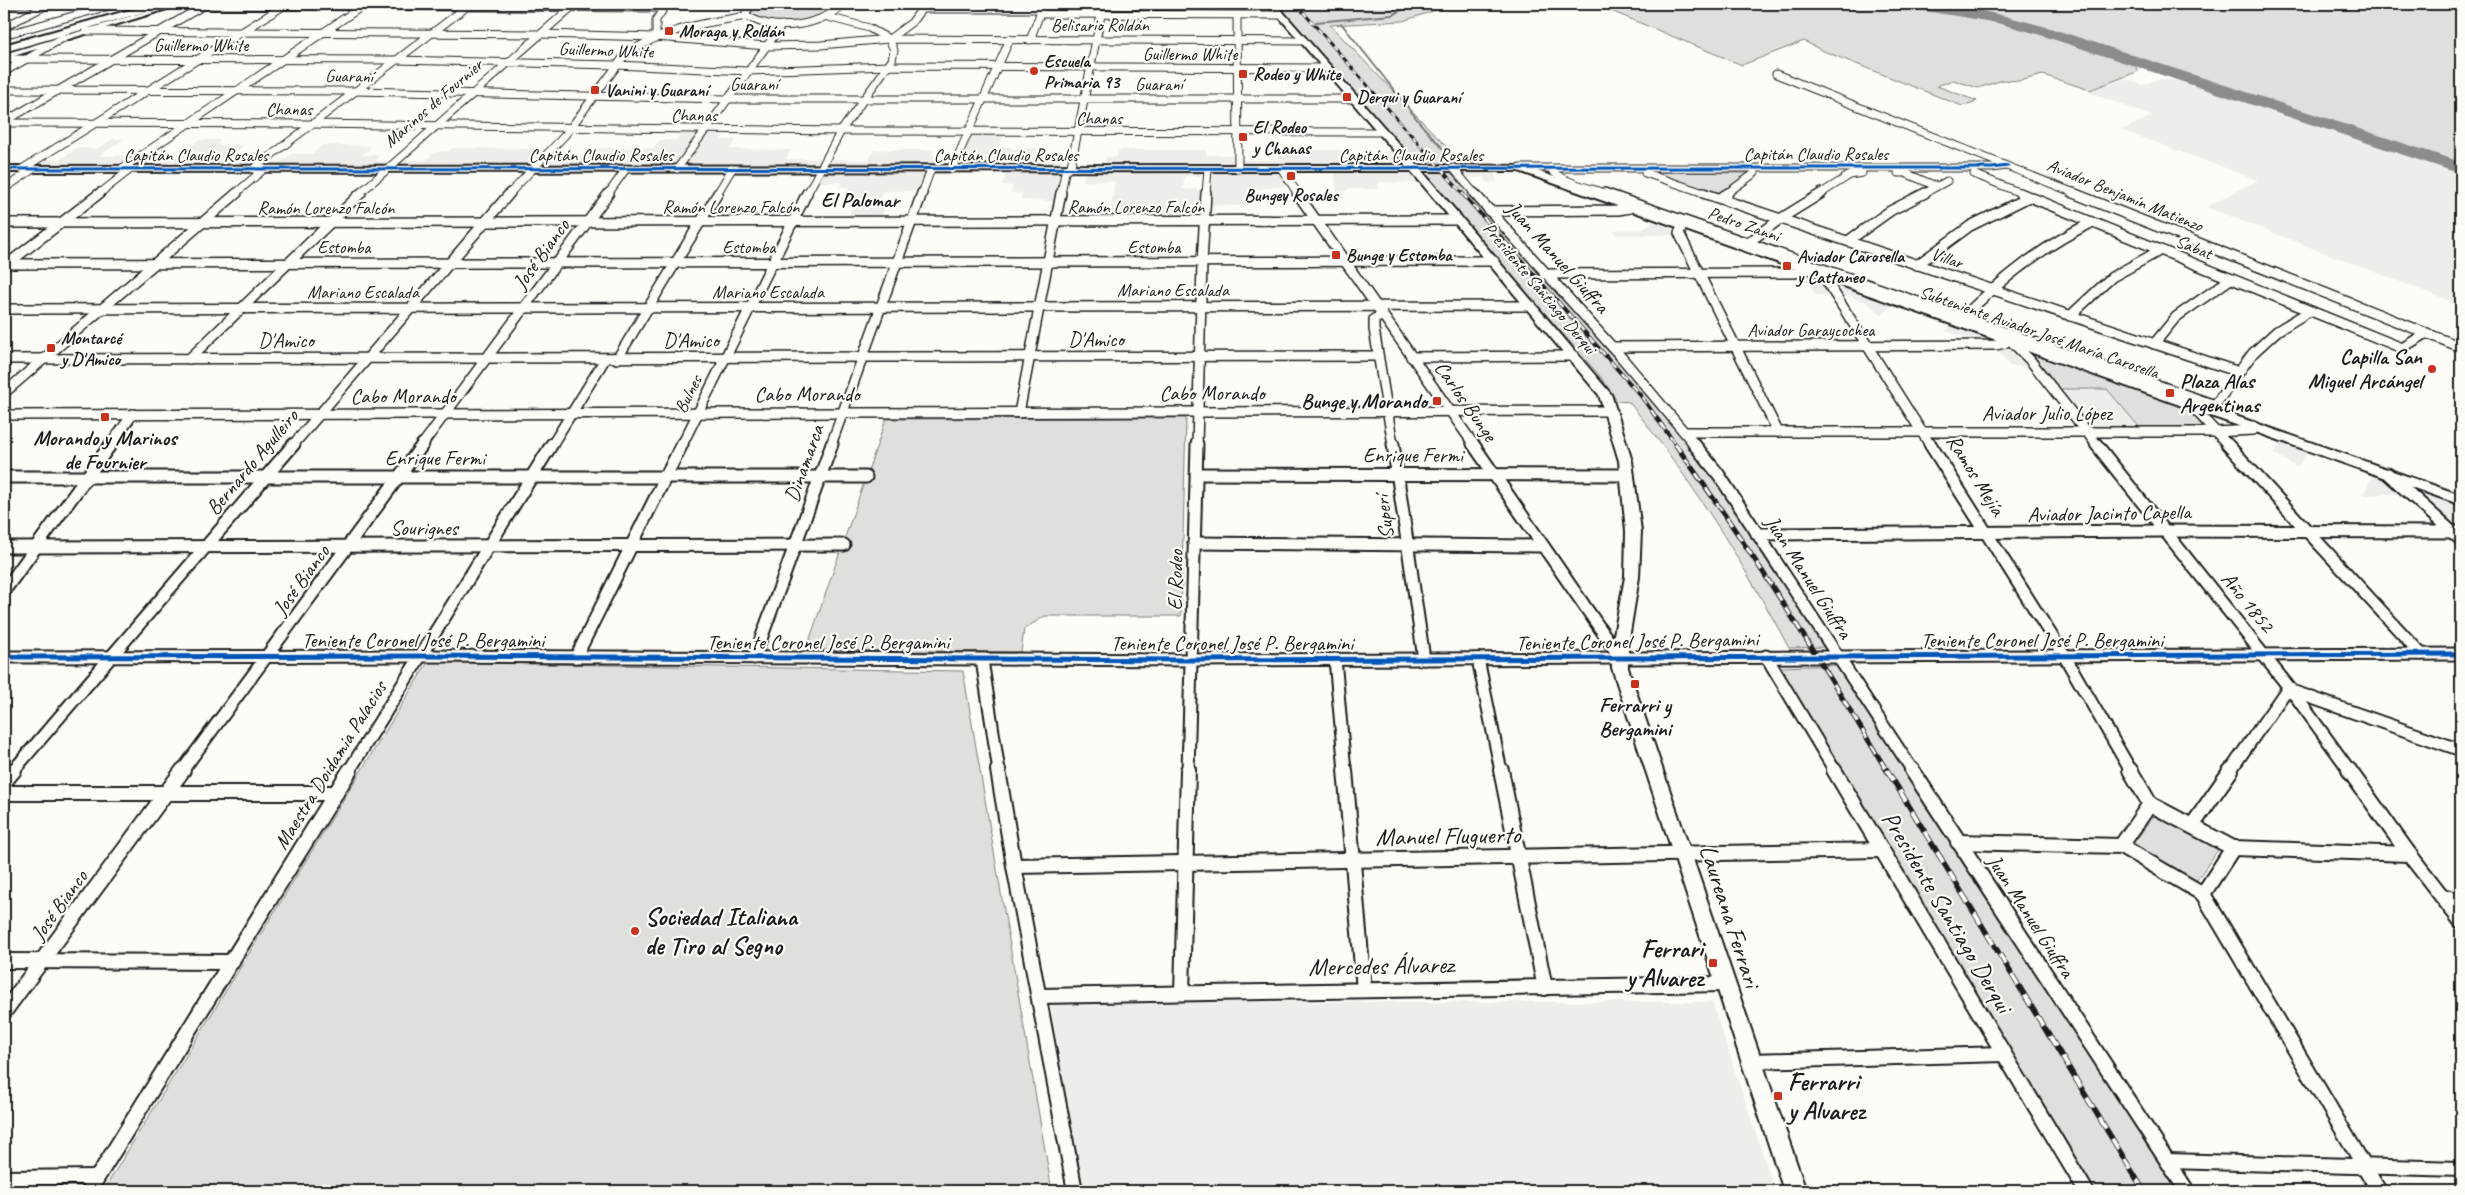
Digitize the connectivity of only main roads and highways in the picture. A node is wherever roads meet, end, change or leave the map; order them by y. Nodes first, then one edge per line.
1 (138, 4) edge
2 (162, 4) edge
3 (4, 42) edge
4 (4, 49) edge

1 - 3 highway
2 - 4 highway

